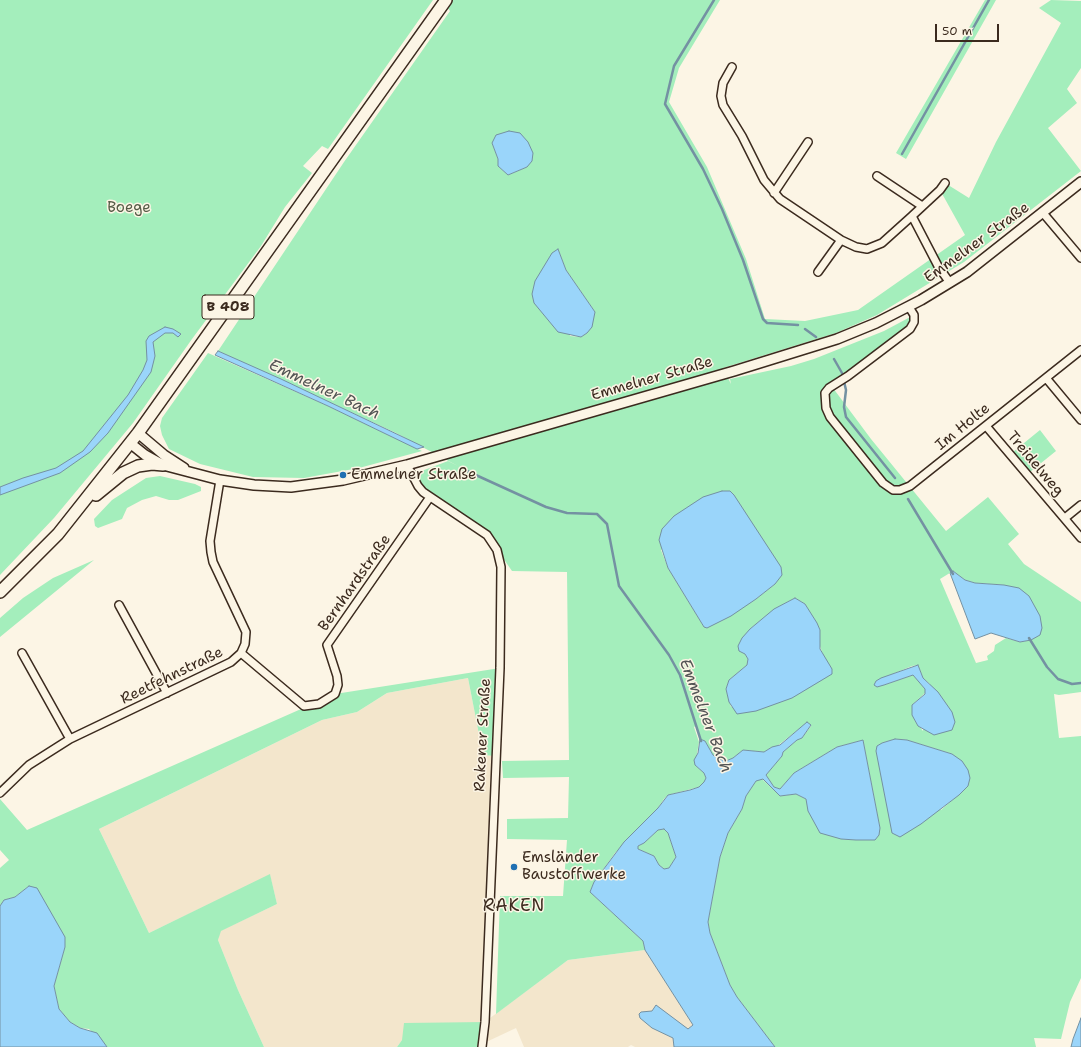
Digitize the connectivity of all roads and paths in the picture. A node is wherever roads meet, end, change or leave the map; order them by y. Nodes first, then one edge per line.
1 (446, 0) edge
2 (732, 67) dead end
3 (808, 142) dead end
4 (877, 176) dead end
5 (1081, 182) edge
6 (945, 183) dead end
7 (774, 193) junction
8 (922, 206) junction
9 (1043, 213) junction
10 (912, 216) junction
11 (841, 240) junction
12 (1081, 258) edge
13 (818, 272) dead end
14 (950, 283) junction
15 (909, 306) junction
16 (1081, 350) edge
17 (1046, 378) junction
18 (1081, 420) edge
19 (986, 426) junction
20 (138, 433) junction
21 (130, 443) junction
22 (163, 465) junction
23 (407, 465) junction
24 (190, 472) junction
25 (220, 480) junction
26 (430, 497) junction
27 (1081, 505) edge
28 (1065, 518) junction
29 (66, 523) junction
30 (1081, 538) edge
31 (0, 592) edge
32 (119, 605) dead end
33 (22, 653) dead end
34 (242, 653) junction
35 (167, 693) junction
36 (70, 739) junction
37 (0, 793) edge
38 (482, 1047) edge

1 - 20 main road, B 408
2 - 7 street
3 - 7 street
4 - 8 street
5 - 9 street, Emmelner Straße
6 - 8 street
7 - 11 street
8 - 10 street
9 - 12 street
9 - 14 street, Emmelner Straße
10 - 11 street
10 - 14 street
11 - 13 street
14 - 15 street, Emmelner Straße
15 - 19 street, Im Holte
15 - 23 street, Emmelner Straße
16 - 17 street, Im Holte
17 - 18 street
17 - 19 street, Im Holte
19 - 28 street, Treidelweg
20 - 21 main road, B 408
20 - 24 street, Emmelner Straße
21 - 22 street, Emmelner Straße
21 - 29 main road, B 408
22 - 24 street, Emmelner Straße
22 - 29 main road
23 - 25 street, Emmelner Straße
23 - 26 street, Rakener Straße
24 - 25 street, Emmelner Straße
25 - 34 street, Reetfehnstraße
26 - 34 street, Bernhardstraße
26 - 38 street, Rakener Straße
27 - 28 street, Treidelweg
28 - 30 street, Treidelweg
29 - 31 main road, B 408
32 - 35 street
33 - 36 street
34 - 35 street, Reetfehnstraße
35 - 36 street, Reetfehnstraße
36 - 37 street, Reetfehnstraße

